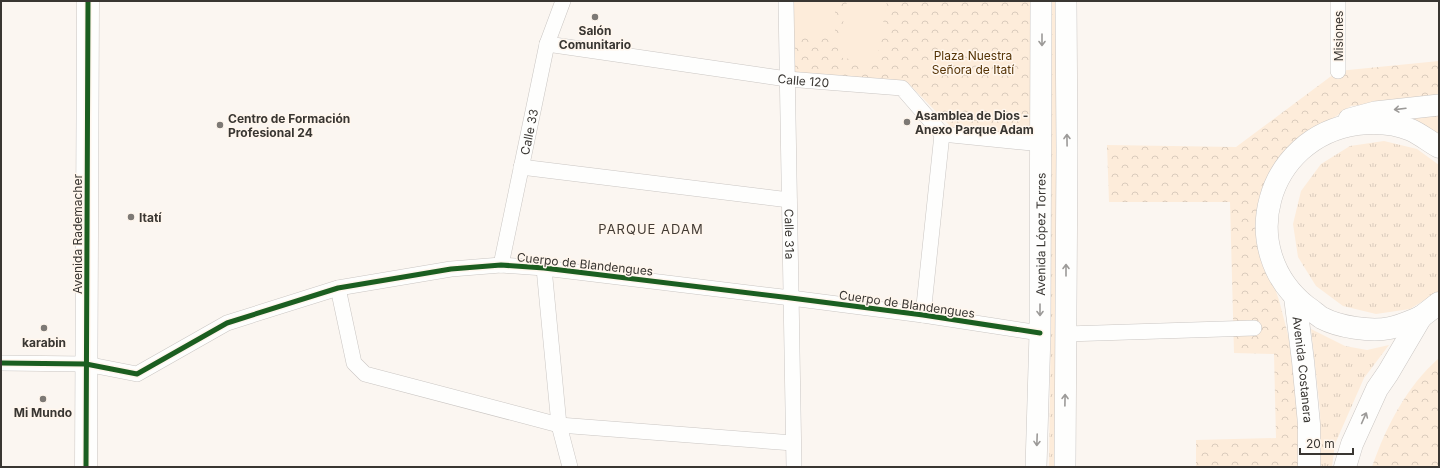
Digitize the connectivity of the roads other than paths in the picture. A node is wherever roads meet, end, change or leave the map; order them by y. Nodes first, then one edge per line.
1 (88, 1) edge
2 (563, 1) edge
3 (786, 1) edge
4 (1042, 1) edge
5 (1066, 1) edge
6 (1338, 1) edge
7 (547, 44) junction
8 (1338, 70) dead end
9 (787, 79) junction
10 (1439, 105) edge
11 (1336, 129) junction
12 (942, 134) junction
13 (1042, 144) junction
14 (1439, 147) edge
15 (521, 167) junction
16 (789, 200) junction
17 (501, 265) junction
18 (544, 268) junction
19 (338, 288) junction
20 (1295, 297) junction
21 (791, 298) junction
22 (1439, 303) edge
23 (922, 315) junction
24 (1421, 317) junction
25 (1254, 328) dead end
26 (1040, 333) junction
27 (1066, 334) junction
28 (1, 363) edge
29 (86, 364) junction
30 (559, 425) junction
31 (793, 443) junction
32 (86, 467) edge
33 (570, 467) edge
34 (794, 467) edge
35 (1036, 467) edge
36 (1065, 467) edge
37 (1309, 467) edge
38 (1345, 467) edge

1 - 29 main road, Avenida Rademacher
2 - 7 street, Calle 33
3 - 9 street, Calle 31a
4 -> 13 main road, Avenida López Torres
27 -> 5 main road
6 - 8 street, Misiones
7 - 9 street, Calle 120
7 - 15 street, Calle 33
9 - 12 street, Calle 120
9 - 16 street, Calle 31a
10 -> 11 main road
11 - 14 main road
11 - 20 main road
12 - 13 street
12 - 23 street
13 -> 26 main road, Avenida López Torres
15 - 16 street
15 - 17 street, Calle 33
16 - 21 street, Calle 31a
17 - 18 street, Cuerpo de Blandengues
17 - 19 street, Cuerpo de Blandengues
18 - 21 street, Cuerpo de Blandengues
18 - 30 street
19 - 29 street, Cuerpo de Blandengues
19 - 30 street
20 - 24 main road
20 - 37 main road, Avenida Costanera
21 - 23 street, Cuerpo de Blandengues
21 - 31 street, Calle 31a
22 - 24 main road
23 - 26 street, Cuerpo de Blandengues
38 -> 24 main road
25 - 27 street
26 -> 35 main road, Avenida López Torres
36 -> 27 main road
28 - 29 street, Cuerpo de Blandengues
29 - 32 main road, Avenida Rademacher
30 - 31 street
30 - 33 street
31 - 34 street, Calle 31a

